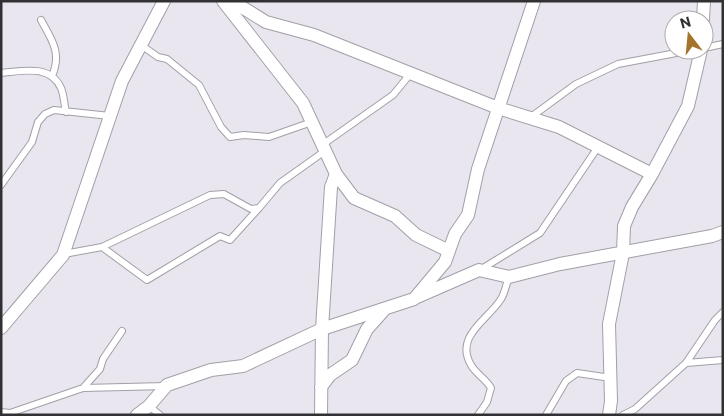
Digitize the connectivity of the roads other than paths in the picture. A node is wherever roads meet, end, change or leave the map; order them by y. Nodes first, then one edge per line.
1 (164, 1) edge
2 (223, 1) edge
3 (232, 1) edge
4 (534, 1) edge
5 (41, 20) dead end
6 (141, 45) junction
7 (664, 55) edge
8 (700, 60) edge
9 (1, 73) edge
10 (411, 73) junction
11 (52, 76) junction
12 (498, 108) junction
13 (66, 112) junction
14 (110, 116) junction
15 (530, 118) junction
16 (312, 122) junction
17 (598, 147) junction
18 (324, 148) junction
19 (336, 174) junction
20 (652, 174) junction
21 (1, 185) edge
22 (259, 208) junction
23 (723, 232) edge
24 (102, 247) junction
25 (449, 251) junction
26 (622, 253) junction
27 (63, 254) junction
28 (479, 270) junction
29 (509, 277) junction
30 (414, 299) junction
31 (386, 308) junction
32 (723, 312) edge
33 (1, 328) edge
34 (322, 329) junction
35 (122, 331) dead end
36 (723, 360) edge
37 (686, 363) junction
38 (611, 378) junction
39 (322, 385) junction
40 (167, 386) junction
41 (83, 388) junction
42 (149, 406) junction
43 (1, 412) edge
44 (632, 413) edge
45 (137, 415) edge
46 (160, 415) edge
47 (315, 415) edge
48 (322, 415) edge
49 (478, 415) edge
50 (546, 415) edge
51 (609, 415) edge
52 (624, 415) edge

1 - 6 street
2 - 16 street
3 - 10 street
4 - 12 street
5 - 11 lane
6 - 14 street
6 - 16 lane
7 - 15 lane
8 - 20 street
9 - 11 lane
10 - 12 street
10 - 18 lane
11 - 13 lane
12 - 15 street
12 - 25 street
13 - 14 lane
13 - 21 lane
14 - 27 street
15 - 17 street
16 - 18 street
17 - 20 street
17 - 28 lane
18 - 19 street
18 - 22 lane
19 - 25 street
19 - 34 street
20 - 26 street
22 - 24 lane
22 - 24 lane
23 - 26 street
24 - 27 lane
25 - 30 street
26 - 29 street
26 - 38 street
27 - 33 street
28 - 29 street
28 - 30 street
29 - 49 lane
30 - 31 street
31 - 34 street
31 - 39 street
32 - 37 lane
34 - 39 street
34 - 40 street
35 - 41 lane
36 - 37 lane
37 - 44 lane
38 - 50 lane
38 - 51 street
39 - 47 street
39 - 48 street
40 - 41 lane
40 - 42 street
41 - 43 lane
42 - 45 street
42 - 46 lane
44 - 52 lane

